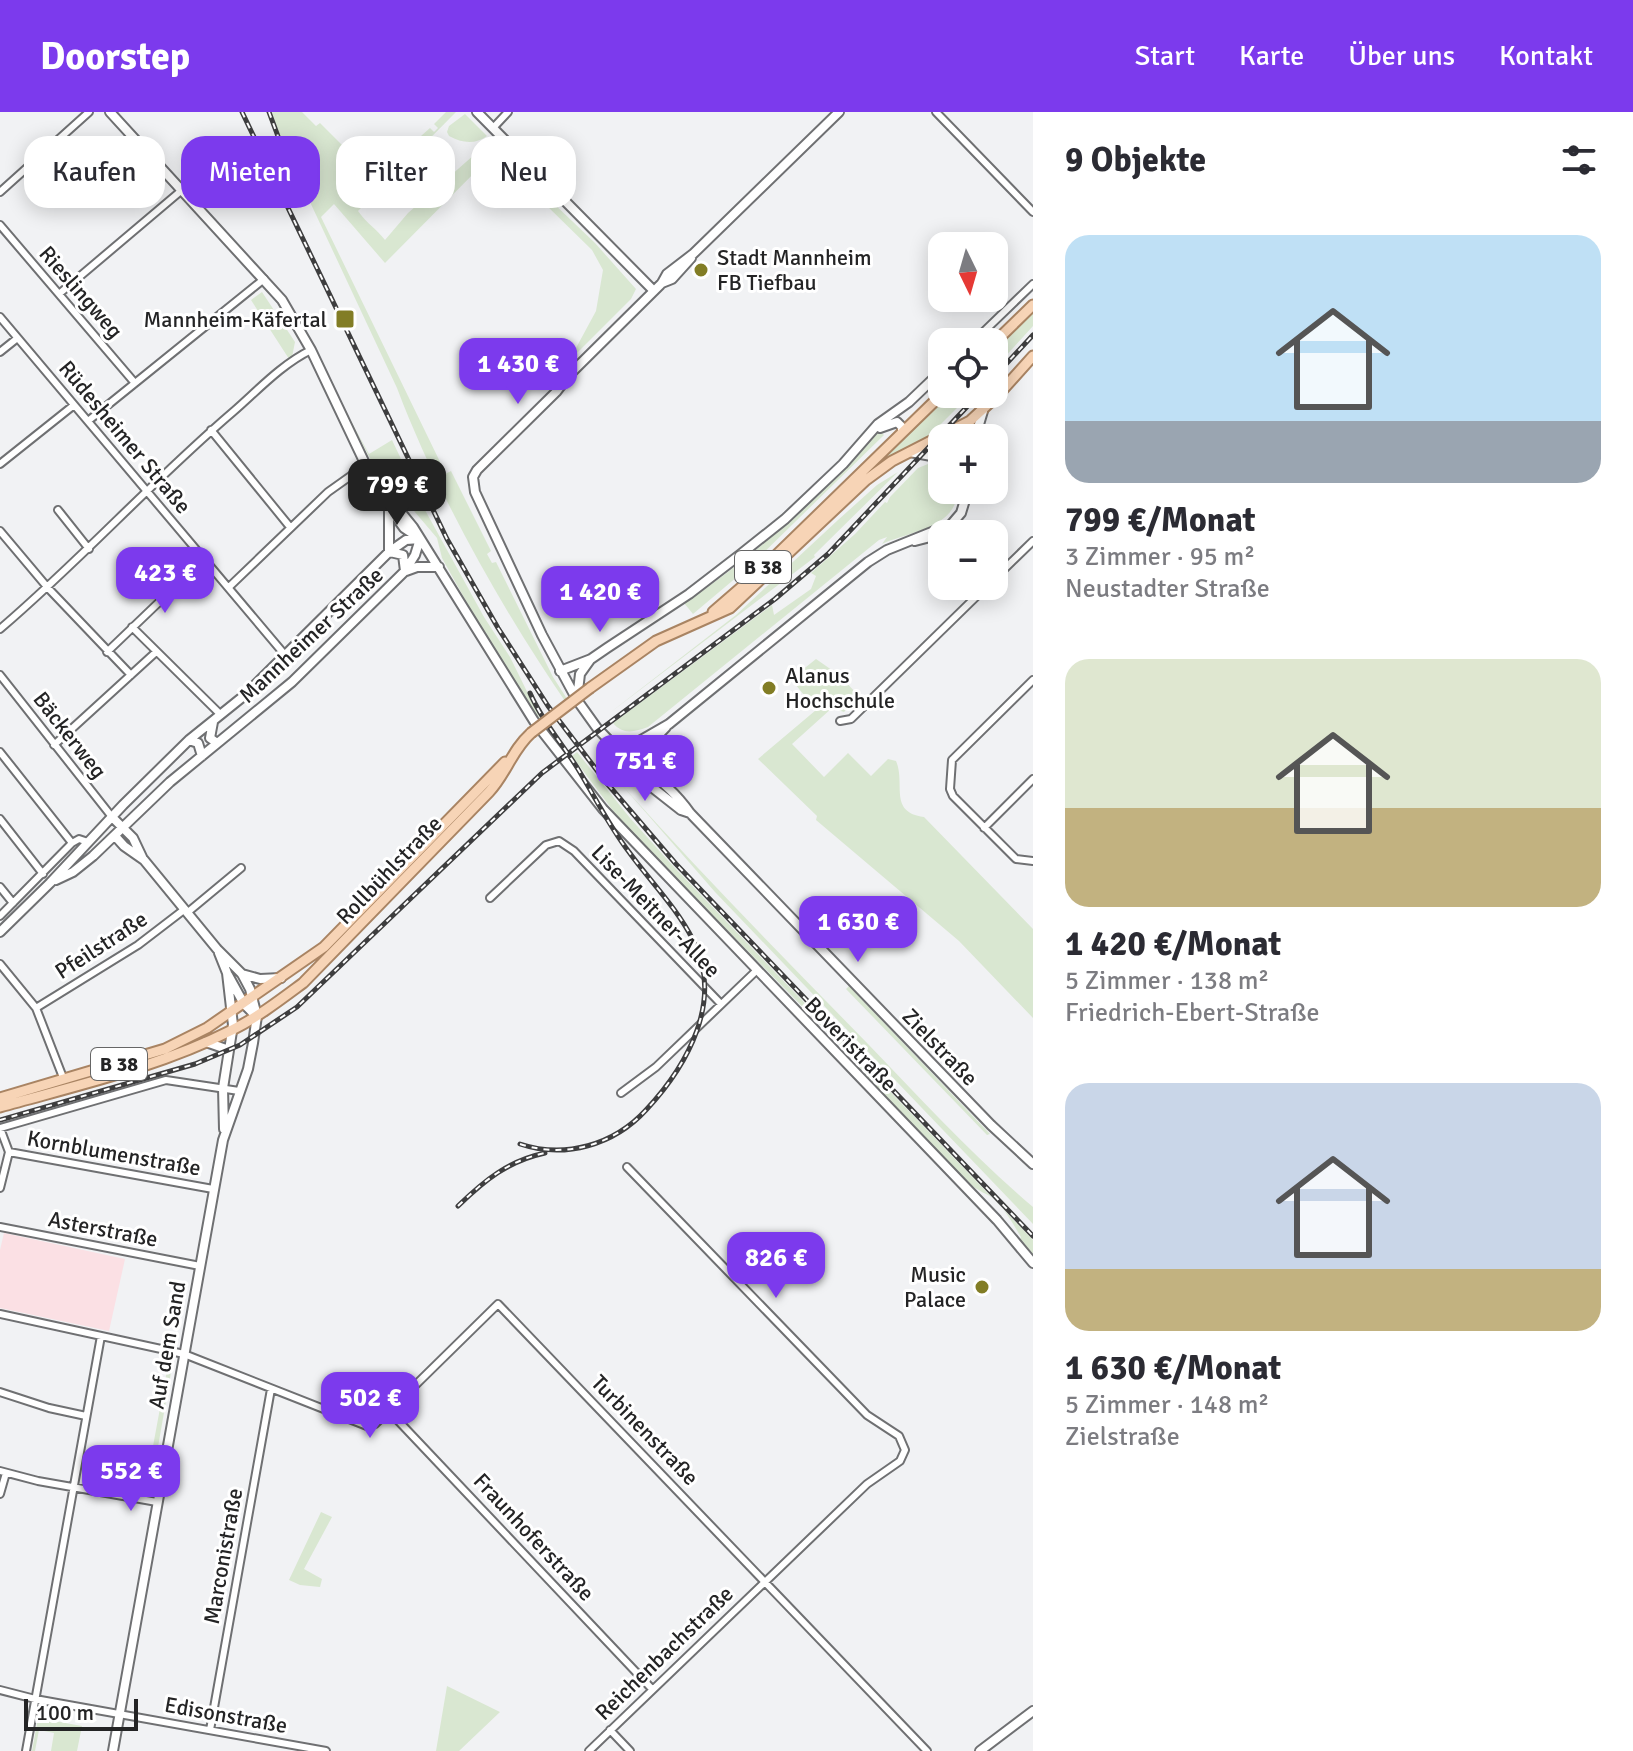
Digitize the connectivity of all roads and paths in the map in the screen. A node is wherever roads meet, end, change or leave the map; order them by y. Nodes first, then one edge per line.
1 (89, 112) edge
2 (110, 112) edge
3 (477, 112) edge
4 (508, 112) edge
5 (839, 112) edge
6 (936, 112) edge
7 (493, 128) junction
8 (181, 189) edge
9 (181, 191) edge
10 (0, 192) edge
11 (199, 208) edge
12 (1033, 212) edge
13 (0, 225) edge
14 (264, 279) junction
15 (1033, 284) edge
16 (654, 291) junction
17 (59, 294) junction
18 (1011, 305) junction
19 (1030, 308) edge
20 (0, 317) edge
21 (987, 328) edge
22 (1008, 329) edge
23 (15, 340) dead end
24 (311, 350) junction
25 (0, 352) edge
26 (1033, 356) edge
27 (134, 382) junction
28 (928, 386) edge
29 (74, 405) junction
30 (928, 407) edge
31 (983, 411) junction
32 (88, 421) junction
33 (979, 424) edge
34 (211, 430) junction
35 (902, 432) junction
36 (869, 435) junction
37 (910, 452) junction
38 (928, 455) edge
39 (0, 464) edge
40 (366, 465) junction
41 (373, 478) junction
42 (147, 491) junction
43 (58, 510) dead end
44 (389, 510) junction
45 (290, 527) junction
46 (0, 531) edge
47 (928, 531) edge
48 (928, 537) edge
49 (420, 539) junction
50 (910, 541) junction
51 (1033, 541) edge
52 (89, 549) junction
53 (389, 552) junction
54 (204, 559) junction
55 (1008, 565) edge
56 (439, 567) junction
57 (405, 571) junction
58 (229, 587) junction
59 (48, 588) junction
60 (973, 600) edge
61 (132, 627) junction
62 (0, 629) edge
63 (107, 652) junction
64 (156, 652) junction
65 (285, 655) junction
66 (591, 659) junction
67 (562, 674) junction
68 (580, 674) junction
69 (0, 675) edge
70 (131, 675) junction
71 (1033, 680) edge
72 (589, 686) junction
73 (577, 700) junction
74 (221, 715) junction
75 (213, 721) junction
76 (840, 721) dead end
77 (669, 724) junction
78 (529, 732) junction
79 (660, 736) junction
80 (189, 740) junction
81 (217, 743) junction
82 (54, 745) junction
83 (0, 752) edge
84 (202, 756) junction
85 (625, 756) junction
86 (1033, 779) edge
87 (665, 785) junction
88 (690, 813) junction
89 (112, 817) junction
90 (0, 819) edge
91 (123, 827) junction
92 (984, 828) junction
93 (115, 836) junction
94 (88, 842) junction
95 (72, 843) junction
96 (93, 856) junction
97 (144, 860) junction
98 (1033, 861) edge
99 (241, 868) dead end
100 (43, 874) junction
101 (50, 883) junction
102 (0, 887) edge
103 (490, 898) dead end
104 (13, 903) junction
105 (186, 910) junction
106 (0, 916) edge
107 (0, 932) edge
108 (217, 949) junction
109 (0, 964) edge
110 (756, 971) junction
111 (227, 973) junction
112 (242, 974) junction
113 (282, 978) junction
114 (249, 1000) junction
115 (721, 1004) junction
116 (36, 1008) junction
117 (231, 1012) junction
118 (257, 1016) junction
119 (233, 1030) junction
120 (206, 1042) junction
121 (229, 1050) junction
122 (63, 1076) junction
123 (223, 1088) junction
124 (239, 1091) junction
125 (621, 1093) dead end
126 (0, 1098) edge
127 (0, 1107) edge
128 (0, 1128) edge
129 (224, 1134) junction
130 (9, 1152) junction
131 (1033, 1164) edge
132 (629, 1169) dead end
133 (0, 1188) edge
134 (213, 1189) junction
135 (0, 1227) edge
136 (1033, 1263) edge
137 (200, 1266) junction
138 (0, 1314) edge
139 (101, 1336) junction
140 (184, 1354) junction
141 (271, 1389) junction
142 (0, 1392) edge
143 (389, 1411) junction
144 (86, 1416) junction
145 (3, 1472) edge
146 (73, 1488) junction
147 (0, 1494) edge
148 (157, 1502) junction
149 (765, 1581) junction
150 (652, 1689) junction
151 (0, 1690) edge
152 (35, 1699) junction
153 (1033, 1711) edge
154 (120, 1714) junction
155 (210, 1730) junction
156 (610, 1730) junction
157 (26, 1751) edge
158 (113, 1751) edge
159 (326, 1751) edge
160 (589, 1751) edge
161 (630, 1751) edge
162 (927, 1751) edge
163 (980, 1751) edge

1 - 10 street
2 - 8 street
3 - 7 street
4 - 7 street
5 - 16 street
6 - 12 street
7 - 16 street
9 - 17 street
11 - 14 street
13 - 17 street, Rieslingweg
14 - 24 street
14 - 27 street
15 - 18 street
16 - 67 street, Zielstraße
17 - 27 street, Rieslingweg
18 - 19 street
18 - 21 street
19 - 22 main road
20 - 29 street, Rüdesheimer Straße
23 - 25 street
24 - 34 street
24 - 40 street
26 - 31 main road, B 38
27 - 32 street
28 - 36 street
29 - 32 street, Rüdesheimer Straße
29 - 39 street
30 - 35 main road, B 38
31 - 33 street
31 - 37 main road, B 38
32 - 42 street, Rüdesheimer Straße
34 - 42 street
34 - 45 street
35 - 36 street
35 - 72 main road, B 38
36 - 66 street
37 - 38 street
37 - 72 main road, B 38
40 - 41 street
40 - 45 street
41 - 44 street
41 - 49 street
42 - 52 street
42 - 54 street, Rüdesheimer Straße
43 - 52 street
44 - 49 street
44 - 53 street
45 - 58 street
46 - 59 street
47 - 50 street
48 - 50 street
49 - 53 street, Mannheimer Straße
49 - 56 street, Boveristraße
49 - 57 street, Mannheimer Straße
50 - 77 street
51 - 55 street
52 - 59 street
53 - 57 street
53 - 65 street, Mannheimer Straße
54 - 58 street, Rüdesheimer Straße
54 - 61 street
56 - 57 street
56 - 110 street, Boveristraße
57 - 81 street, Mannheimer Straße
58 - 65 street, Rüdesheimer Straße
59 - 62 street
59 - 63 street
60 - 76 street
61 - 63 street
61 - 64 street
63 - 70 street
64 - 70 street
64 - 74 street
65 - 74 street, Mannheimer Straße
66 - 67 street
66 - 68 street
67 - 68 street
67 - 73 street, Zielstraße
68 - 73 street
69 - 82 street, Bäckerweg
70 - 82 street
71 - 92 street
72 - 78 main road, B 38, bridge
73 - 85 street, Zielstraße
74 - 75 street, Mannheimer Straße
75 - 80 street, Mannheimer Straße
75 - 81 street
77 - 79 street
77 - 85 street
78 - 113 main road, Rollbühlstraße / B 38
78 - 118 main road, Rollbühlstraße / B 38
79 - 85 street
79 - 87 street
80 - 84 street
80 - 89 street, Mannheimer Straße
81 - 84 street, Mannheimer Straße
82 - 89 street, Bäckerweg
83 - 95 street
84 - 91 street, Mannheimer Straße
85 - 87 street, Zielstraße
85 - 88 street, Zielstraße
86 - 92 street
87 - 88 street, Zielstraße
88 - 131 street, Zielstraße
89 - 91 street
89 - 93 street
89 - 94 street, Mannheimer Straße
90 - 100 street
91 - 93 street, Mannheimer Straße
91 - 97 street
92 - 98 street
93 - 96 street, Mannheimer Straße
93 - 97 street
94 - 95 street
94 - 96 street
94 - 101 street, Mannheimer Straße
95 - 100 street
96 - 101 street, Mannheimer Straße
97 - 105 street
99 - 105 street, Pfeilstraße
100 - 104 street
101 - 107 street, Mannheimer Straße
102 - 104 street
103 - 115 street, Lise-Meitner-Allee
104 - 106 street
105 - 108 street
105 - 116 street, Pfeilstraße
108 - 111 street
108 - 112 street
109 - 116 street
110 - 115 street
110 - 136 street, Boveristraße
111 - 114 street
111 - 117 street, Auf dem Sand
112 - 113 street
112 - 114 street
113 - 114 main road, Rollbühlstraße / B 38
114 - 117 main road, Rollbühlstraße / B 38
114 - 118 street
115 - 125 street
116 - 122 street
117 - 119 street, Auf dem Sand
117 - 122 main road, Rollbühlstraße / B 38
118 - 119 main road, B 38
118 - 124 street, Auf dem Sand
119 - 120 main road, B 38
119 - 121 street, Auf dem Sand
120 - 121 street
120 - 127 main road, B 38
121 - 123 street, Auf dem Sand
122 - 126 main road, Rollbühlstraße / B 38
123 - 124 street
123 - 128 street
123 - 129 street, Auf dem Sand
124 - 129 street, Auf dem Sand
128 - 130 street
129 - 134 street, Auf dem Sand
130 - 133 street
130 - 134 street, Kornblumenstraße
132 - 149 street
134 - 137 street, Auf dem Sand
135 - 137 street, Asterstraße
137 - 140 street, Auf dem Sand
138 - 139 street
139 - 140 street
139 - 144 street
140 - 141 street
140 - 148 street, Auf dem Sand
141 - 143 street
141 - 155 street, Marconistraße
142 - 144 street
143 - 149 street, Turbinenstraße
143 - 150 street, Fraunhoferstraße
144 - 146 street
145 - 146 street
145 - 147 street
146 - 148 street
146 - 152 street
148 - 154 street, Auf dem Sand
149 - 150 street, Reichenbachstraße
149 - 162 street, Turbinenstraße
150 - 156 street, Reichenbachstraße
151 - 152 street, Edisonstraße
152 - 154 street, Edisonstraße
152 - 157 street
153 - 163 street
154 - 155 street, Edisonstraße
154 - 158 street, Auf dem Sand
155 - 159 street, Edisonstraße
156 - 160 street, Reichenbachstraße
156 - 161 street

